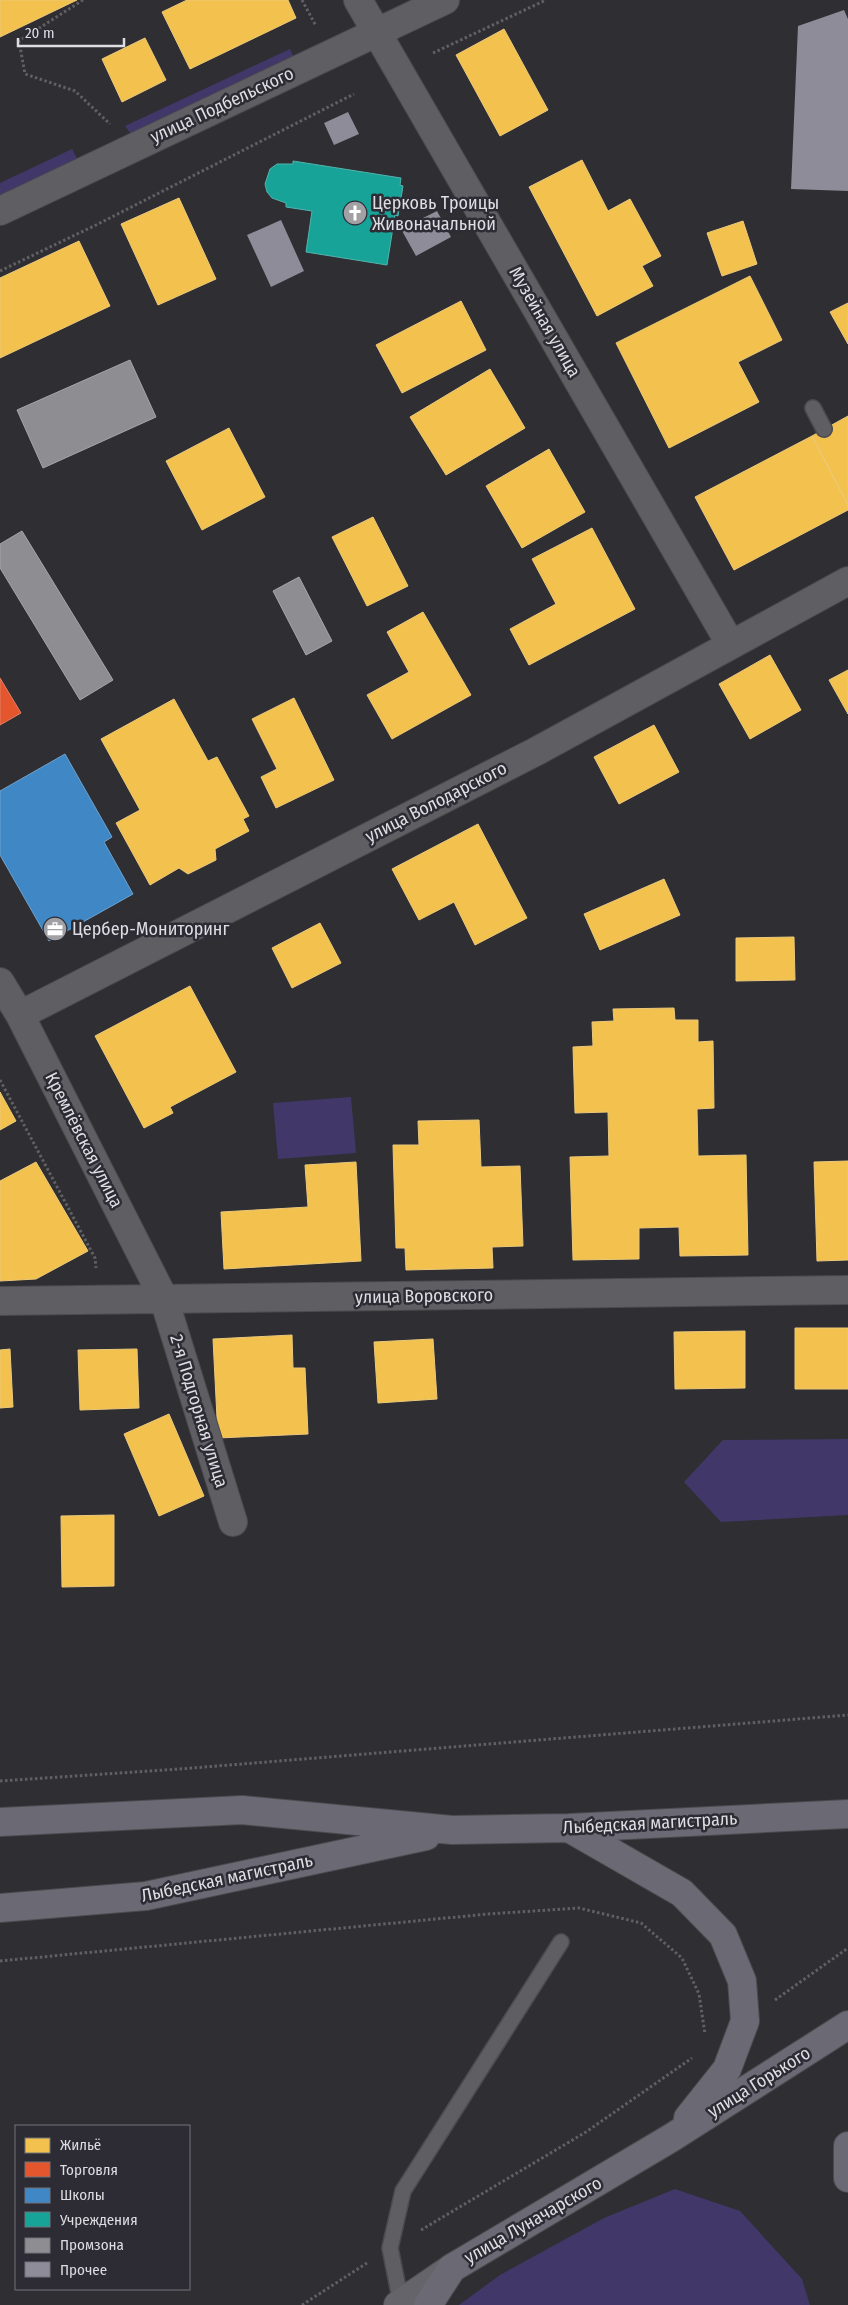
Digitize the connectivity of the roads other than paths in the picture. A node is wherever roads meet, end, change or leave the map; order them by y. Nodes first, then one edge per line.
1 (358, 0) edge
2 (445, 0) edge
3 (376, 32) junction
4 (0, 211) edge
5 (812, 408) dead end
6 (824, 429) dead end
7 (848, 581) edge
8 (731, 645) junction
9 (0, 982) edge
10 (20, 1015) junction
11 (848, 1290) edge
12 (164, 1299) junction
13 (0, 1300) edge
14 (233, 1522) dead end
15 (848, 1814) edge
16 (0, 1822) edge
17 (569, 1828) junction
18 (452, 1830) junction
19 (0, 1908) edge
20 (561, 1942) dead end
21 (848, 2025) edge
22 (671, 2138) junction
23 (848, 2146) edge
24 (848, 2178) edge
25 (452, 2268) junction
26 (399, 2304) edge
27 (428, 2305) edge

1 - 3 street, Музейная улица
2 - 3 street, улица Подбельского
3 - 4 street, улица Подбельского
3 - 8 street, Музейная улица
5 - 6 lane
7 - 8 street, улица Володарского
8 - 10 street, улица Володарского
9 - 10 street, Кремлёвская улица
10 - 12 street, Кремлёвская улица
11 - 12 street, улица Воровского
12 - 13 street, улица Воровского
12 - 14 street, 2-я Подгорная улица
15 - 17 main road, Лыбедская магистраль
16 - 18 main road, Лыбедская магистраль
17 - 18 main road, Лыбедская магистраль
17 - 22 main road
18 - 19 main road, Лыбедская магистраль
20 - 26 lane
21 - 22 main road, улица Горького
22 - 25 main road, улица Луначарского
23 - 24 main road
25 - 26 main road, улица Луначарского
25 - 27 main road

